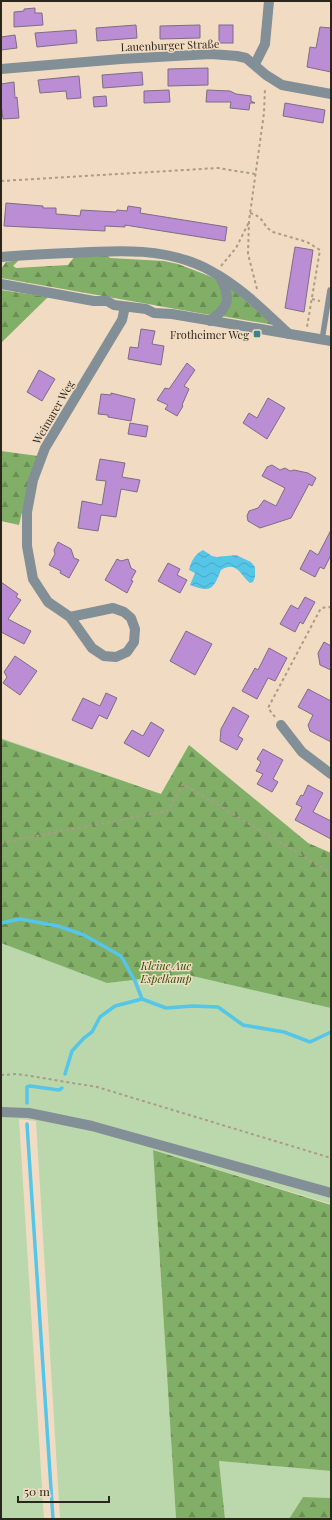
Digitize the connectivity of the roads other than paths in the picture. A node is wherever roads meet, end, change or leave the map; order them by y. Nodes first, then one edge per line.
1 (269, 1) edge
2 (255, 64) junction
3 (1, 69) edge
4 (331, 94) edge
5 (1, 257) edge
6 (219, 273) junction
7 (1, 284) edge
8 (330, 290) edge
9 (125, 307) junction
10 (210, 321) junction
11 (289, 334) junction
12 (327, 340) edge
13 (70, 617) junction
14 (281, 725) road end
15 (331, 774) edge
16 (1, 1112) edge
17 (331, 1193) edge

1 - 2 street
2 - 3 street, Lauenburger Straße
2 - 4 street, Lauenburger Straße
5 - 6 street
6 - 10 street
6 - 11 street
7 - 9 street
8 - 12 lane
9 - 10 street
9 - 13 street, Weimarer Weg
10 - 11 street
11 - 12 street
13 - 13 street, Weimarer Weg
14 - 15 street
16 - 17 street

